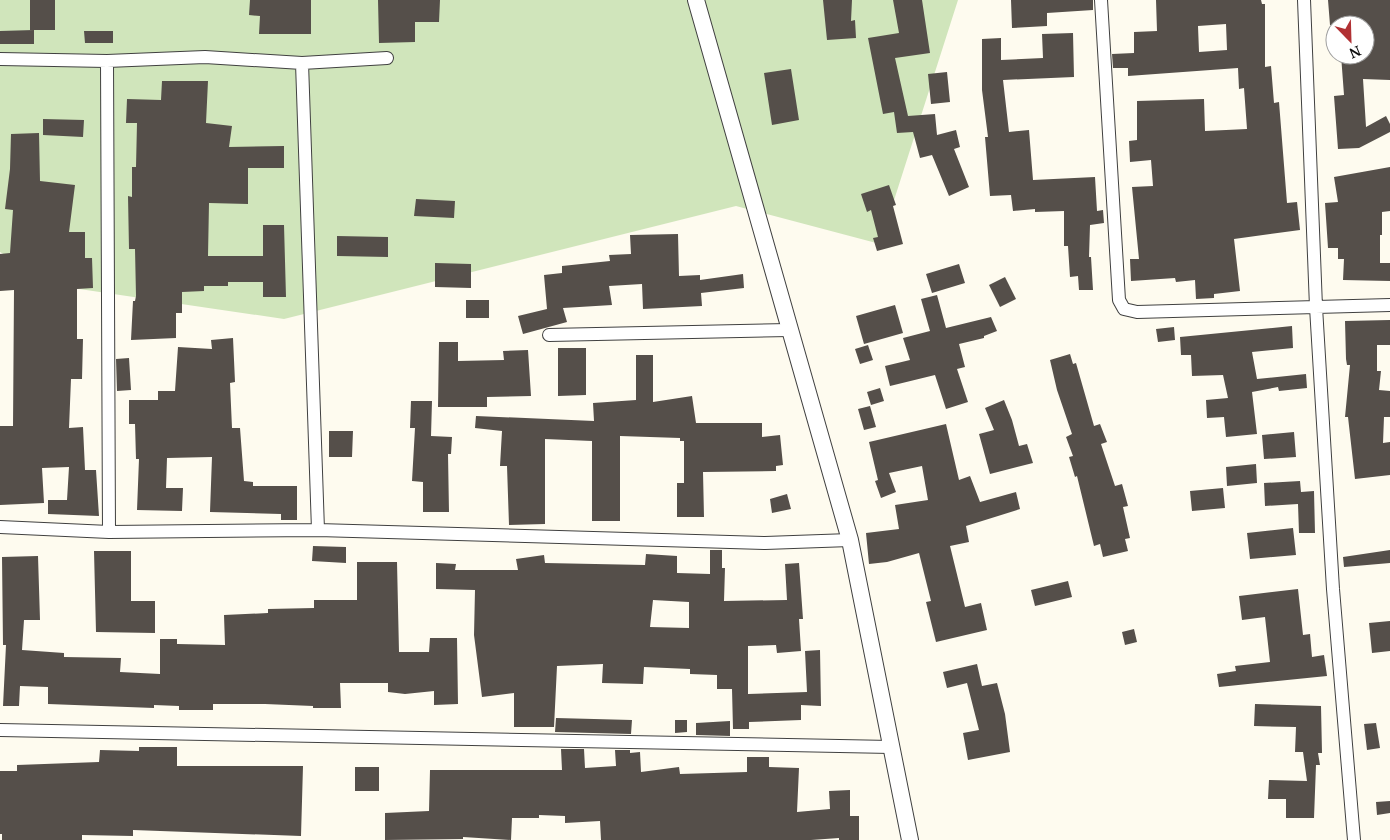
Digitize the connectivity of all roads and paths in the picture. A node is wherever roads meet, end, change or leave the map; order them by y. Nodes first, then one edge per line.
1 (696, 0) edge
2 (1101, 0) edge
3 (1304, 0) edge
4 (387, 58) dead end
5 (0, 59) edge
6 (107, 61) junction
7 (302, 63) junction
8 (1390, 305) edge
9 (1316, 307) junction
10 (790, 330) junction
11 (549, 335) dead end
12 (0, 527) edge
13 (318, 530) junction
14 (109, 532) junction
15 (850, 540) junction
16 (0, 730) edge
17 (891, 747) junction
18 (910, 840) edge
19 (1354, 840) edge

1 - 10 street
2 - 9 street
3 - 9 street
4 - 7 street
5 - 6 street
6 - 7 street
6 - 14 street
7 - 13 street
8 - 9 street
9 - 19 street
10 - 11 street
10 - 15 street
12 - 14 street
13 - 14 street
13 - 15 street
15 - 17 street
16 - 17 street
17 - 18 street

